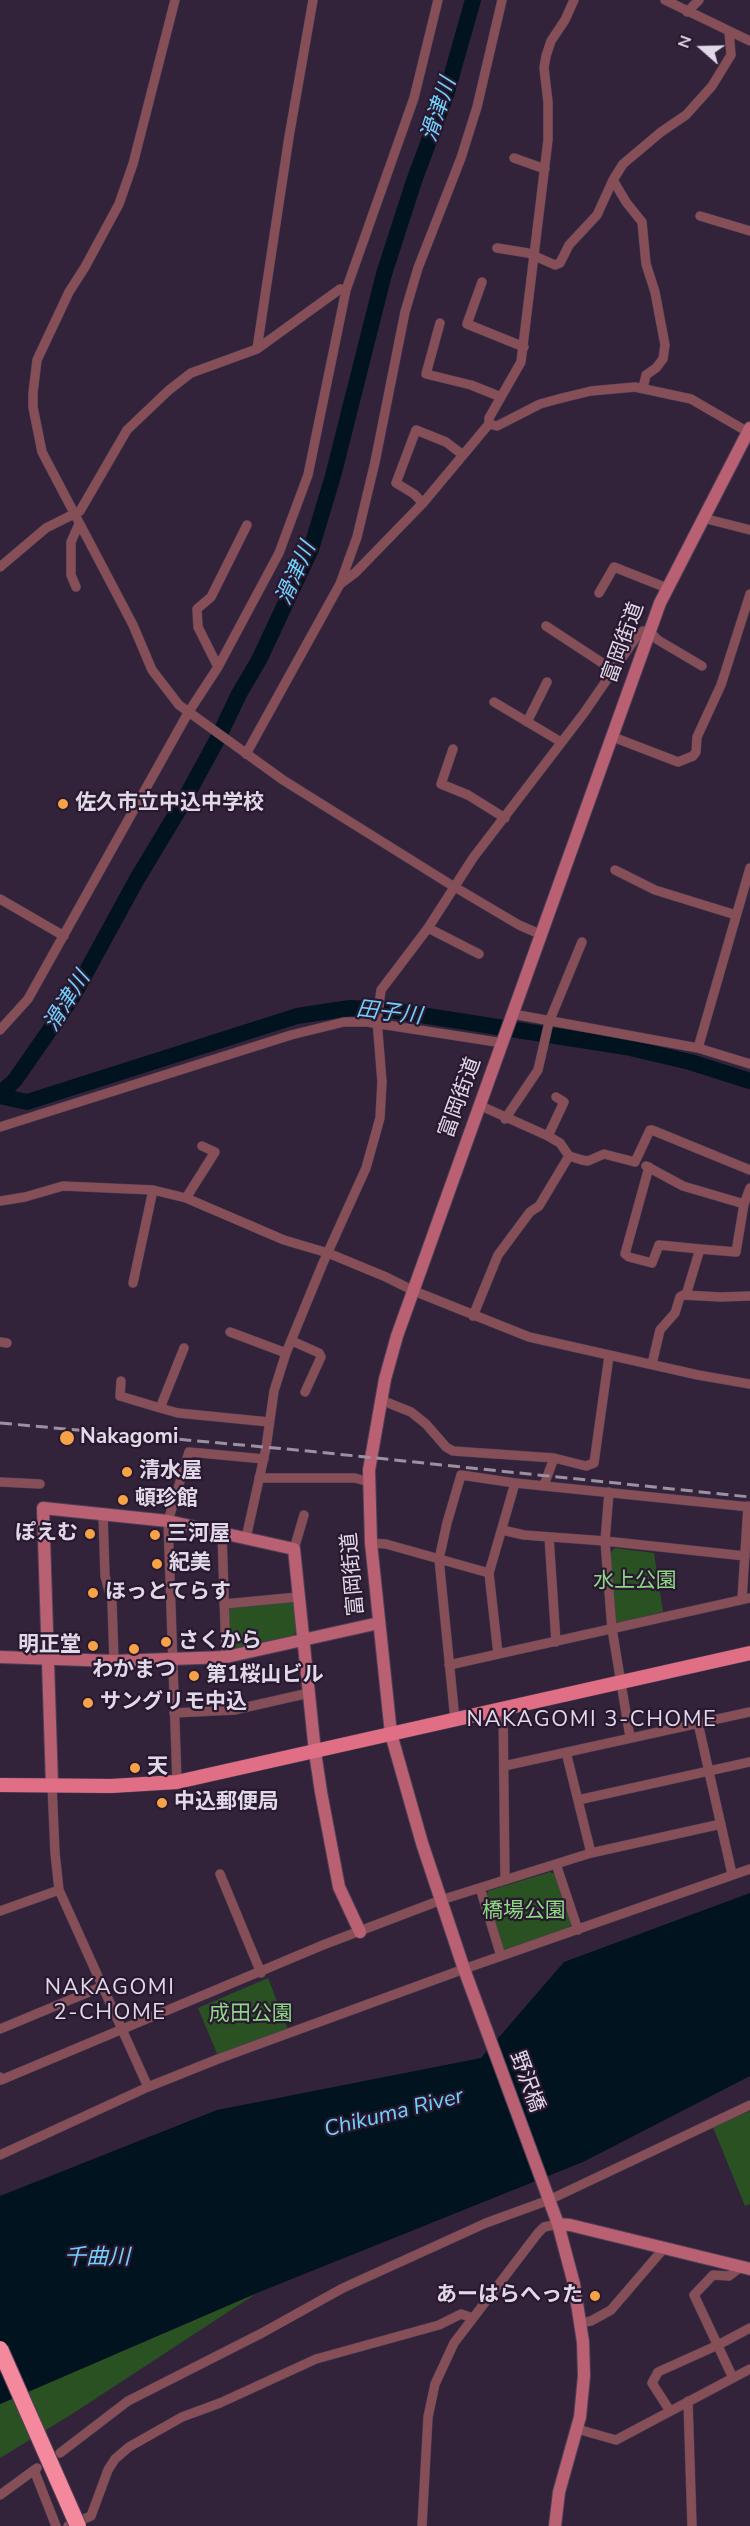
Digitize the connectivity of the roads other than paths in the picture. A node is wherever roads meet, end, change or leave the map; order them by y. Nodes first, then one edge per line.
1 (175, 0) edge
2 (313, 0) edge
3 (438, 0) edge
4 (502, 0) edge
5 (574, 0) edge
6 (665, 0) edge
7 (699, 0) edge
8 (687, 12) junction
9 (729, 31) junction
10 (750, 41) edge
11 (514, 158) dead end
12 (545, 169) junction
13 (613, 180) junction
14 (700, 216) dead end
15 (750, 231) edge
16 (496, 248) dead end
17 (535, 257) junction
18 (482, 282) dead end
19 (346, 290) junction
20 (440, 322) dead end
21 (524, 347) junction
22 (257, 349) junction
23 (643, 388) junction
24 (501, 396) junction
25 (489, 424) junction
26 (749, 430) edge
27 (463, 455) junction
28 (423, 503) junction
29 (703, 518) junction
30 (77, 519) junction
31 (247, 525) dead end
32 (750, 530) edge
33 (0, 567) edge
34 (340, 584) junction
35 (76, 587) dead end
36 (667, 588) junction
37 (599, 593) dead end
38 (750, 594) edge
39 (546, 626) dead end
40 (650, 632) junction
41 (702, 666) dead end
42 (218, 667) junction
43 (612, 670) junction
44 (547, 682) dead end
45 (494, 702) dead end
46 (189, 714) junction
47 (527, 722) junction
48 (613, 737) junction
49 (561, 742) junction
50 (453, 749) dead end
51 (245, 754) junction
52 (505, 819) junction
53 (750, 868) edge
54 (615, 870) dead end
55 (454, 886) junction
56 (0, 899) edge
57 (736, 915) junction
58 (428, 927) junction
59 (542, 935) junction
60 (64, 936) junction
61 (582, 942) dead end
62 (479, 954) dead end
63 (512, 1016) junction
64 (550, 1021) junction
65 (377, 1022) junction
66 (0, 1030) edge
67 (504, 1039) junction
68 (698, 1048) junction
69 (750, 1064) edge
70 (556, 1097) dead end
71 (481, 1106) junction
72 (505, 1119) junction
73 (0, 1127) edge
74 (548, 1136) junction
75 (202, 1146) dead end
76 (215, 1152) junction
77 (569, 1156) junction
78 (225, 1158) dead end
79 (635, 1162) junction
80 (649, 1167) junction
81 (750, 1170) edge
82 (750, 1188) edge
83 (153, 1190) junction
84 (186, 1198) junction
85 (0, 1201) edge
86 (744, 1204) junction
87 (700, 1249) junction
88 (328, 1253) junction
89 (133, 1283) dead end
90 (414, 1291) junction
91 (686, 1295) junction
92 (750, 1296) edge
93 (473, 1316) junction
94 (230, 1332) dead end
95 (292, 1341) junction
96 (184, 1348) dead end
97 (286, 1353) junction
98 (609, 1356) junction
99 (652, 1364) junction
100 (121, 1381) dead end
101 (750, 1384) edge
102 (305, 1392) dead end
103 (381, 1400) junction
104 (160, 1408) junction
105 (268, 1422) junction
106 (554, 1458) junction
107 (264, 1459) junction
108 (259, 1478) junction
109 (0, 1482) edge
110 (369, 1482) junction
111 (515, 1483) junction
112 (40, 1484) dead end
113 (544, 1485) junction
114 (609, 1492) junction
115 (749, 1507) edge
116 (103, 1513) junction
117 (304, 1515) dead end
118 (168, 1521) junction
119 (502, 1530) junction
120 (222, 1533) junction
121 (549, 1537) junction
122 (246, 1538) junction
123 (605, 1541) junction
124 (371, 1543) junction
125 (294, 1549) junction
126 (745, 1556) junction
127 (439, 1559) junction
128 (489, 1573) junction
129 (298, 1597) junction
130 (746, 1599) edge
131 (224, 1604) junction
132 (379, 1623) junction
133 (612, 1629) junction
134 (303, 1639) junction
135 (556, 1642) junction
136 (750, 1653) edge
137 (498, 1654) junction
138 (0, 1657) edge
139 (226, 1657) junction
140 (172, 1659) junction
141 (47, 1660) junction
142 (114, 1661) junction
143 (449, 1665) junction
144 (621, 1682) junction
145 (309, 1694) junction
146 (503, 1709) junction
147 (750, 1712) edge
148 (174, 1713) junction
149 (455, 1720) junction
150 (698, 1723) junction
151 (391, 1734) junction
152 (630, 1737) junction
153 (315, 1752) junction
154 (566, 1752) junction
155 (750, 1762) edge
156 (504, 1766) junction
157 (709, 1771) junction
158 (177, 1782) junction
159 (0, 1785) edge
160 (52, 1785) junction
161 (578, 1800) junction
162 (721, 1824) junction
163 (591, 1853) junction
164 (556, 1864) junction
165 (750, 1869) edge
166 (220, 1874) dead end
167 (732, 1874) junction
168 (505, 1880) junction
169 (480, 1888) junction
170 (59, 1890) junction
171 (441, 1900) junction
172 (0, 1911) edge
173 (578, 1930) junction
174 (360, 1932) junction
175 (501, 1956) junction
176 (261, 1973) junction
177 (465, 1973) junction
178 (101, 1987) junction
179 (0, 2029) edge
180 (121, 2030) junction
181 (0, 2077) edge
182 (148, 2087) junction
183 (750, 2105) edge
184 (0, 2155) edge
185 (549, 2200) junction
186 (558, 2224) junction
187 (665, 2247) junction
188 (746, 2267) edge
189 (473, 2318) junction
190 (580, 2323) junction
191 (750, 2328) edge
192 (718, 2345) junction
193 (0, 2349) edge
194 (750, 2370) edge
195 (733, 2378) junction
196 (688, 2401) junction
197 (670, 2410) junction
198 (577, 2429) junction
199 (60, 2453) dead end
200 (0, 2495) edge
201 (84, 2521) edge
202 (56, 2526) edge
203 (68, 2526) edge
204 (94, 2526) edge
205 (422, 2526) edge
206 (555, 2526) edge
207 (692, 2526) edge

1 - 30 street
2 - 22 street
3 - 19 street
4 - 34 street
5 - 12 street
6 - 8 street
7 - 8 street
8 - 9 street
9 - 10 street
9 - 13 street
11 - 12 street
12 - 17 street
13 - 17 street
13 - 23 street
14 - 15 street
16 - 17 street
17 - 21 street
18 - 21 street
19 - 22 street
19 - 42 street
20 - 24 street
21 - 24 street
22 - 30 street
23 - 25 street
23 - 26 street
24 - 25 street
25 - 27 street
26 - 29 main road, 富岡街道
27 - 28 street
27 - 28 street
28 - 34 street
29 - 32 street
29 - 36 main road, 富岡街道
30 - 33 street
30 - 35 street
30 - 46 street
31 - 42 street
34 - 51 street
36 - 37 street
36 - 40 main road, 富岡街道
38 - 48 street
39 - 43 street
40 - 41 street
40 - 43 street
40 - 48 main road, 富岡街道
42 - 46 street
43 - 49 street
44 - 47 street
45 - 47 street
46 - 51 street
46 - 60 street
47 - 49 street
48 - 59 main road, 富岡街道
49 - 52 street
50 - 52 street
51 - 55 street
52 - 55 street
53 - 57 street
54 - 57 street
55 - 58 street
55 - 59 street
56 - 60 street
57 - 68 street
58 - 62 street
58 - 65 street
59 - 63 main road, 富岡街道
60 - 66 street
61 - 64 street
63 - 64 street
63 - 67 main road, 富岡街道
64 - 68 street
64 - 72 street
65 - 67 street
65 - 73 street
65 - 88 street
67 - 71 main road, 富岡街道
68 - 69 street
70 - 74 street
71 - 72 street
71 - 90 main road, 富岡街道
72 - 74 street
74 - 77 street
75 - 76 street
76 - 78 street
76 - 84 street
77 - 79 street
77 - 93 street
79 - 80 street
79 - 81 street
80 - 86 street
80 - 87 street
82 - 86 street
83 - 84 street
83 - 85 street
83 - 89 street
84 - 88 street
86 - 87 street
87 - 91 street
88 - 90 street
88 - 95 street
90 - 93 street
90 - 103 main road, 富岡街道
91 - 92 street
91 - 99 street
93 - 98 street
94 - 97 street
95 - 97 street
95 - 102 street
96 - 104 street
97 - 105 street
98 - 99 street
98 - 106 street
99 - 101 street
100 - 104 street
103 - 106 street
103 - 110 main road, 富岡街道
104 - 105 street
105 - 107 street
106 - 113 street
107 - 108 street
107 - 118 street
108 - 110 street
108 - 122 street
109 - 112 street
110 - 124 main road, 富岡街道
111 - 113 street
111 - 119 street
111 - 127 street
113 - 114 street
114 - 115 street
114 - 123 street
115 - 126 street
116 - 118 main road
116 - 141 main road
116 - 142 street
117 - 125 street
118 - 120 main road
118 - 140 street
119 - 121 street
119 - 128 street
120 - 122 main road
120 - 131 street
121 - 123 street
121 - 135 street
122 - 125 main road
123 - 126 street
123 - 133 street
124 - 127 street
124 - 132 main road, 富岡街道
125 - 129 main road
126 - 130 street
127 - 128 street
127 - 143 street
128 - 137 street
129 - 131 street
129 - 134 main road
130 - 133 street
131 - 139 street
132 - 134 main road
132 - 151 main road, 富岡街道
133 - 135 street
133 - 144 street
134 - 139 main road
134 - 145 main road
135 - 137 street
136 - 144 main road
137 - 143 street
138 - 141 main road
139 - 140 main road
140 - 142 main road
140 - 148 street
141 - 142 main road
141 - 160 main road
143 - 149 street
144 - 146 main road
144 - 152 street
145 - 148 street
145 - 153 main road
146 - 149 main road
146 - 156 street
147 - 150 street
148 - 158 street
149 - 151 main road
150 - 152 street
150 - 157 street
151 - 153 main road
151 - 171 main road, 富岡街道
152 - 154 street
153 - 158 main road
153 - 174 main road
154 - 156 street
154 - 161 street
155 - 157 street
156 - 168 street
157 - 161 street
157 - 162 street
158 - 160 main road
159 - 160 main road
160 - 170 street
161 - 163 street
162 - 163 street
162 - 167 street
163 - 164 street
164 - 168 street
164 - 173 street
165 - 167 street
166 - 176 street
167 - 173 street
168 - 169 street
169 - 171 street
169 - 175 street
170 - 172 street
170 - 178 street
171 - 174 street
171 - 177 main road, 野沢橋
173 - 175 street
174 - 176 street
175 - 177 street
176 - 180 street
177 - 182 street
177 - 185 main road, 野沢橋
178 - 179 street
178 - 180 street
180 - 181 street
180 - 182 street
182 - 184 street
183 - 185 street
185 - 186 main road, 野沢橋
185 - 199 street
186 - 187 main road
186 - 189 street
186 - 190 main road, 野沢橋
187 - 188 main road
187 - 190 street
188 - 192 street
189 - 201 street
189 - 205 street
190 - 198 main road, 野沢橋
191 - 192 street
192 - 195 street
192 - 197 street
193 - 201 highway, bridge
194 - 195 street
195 - 196 street
196 - 197 street
196 - 207 street
197 - 198 street
198 - 206 main road, 野沢橋
200 - 202 street
201 - 203 street
201 - 204 street

